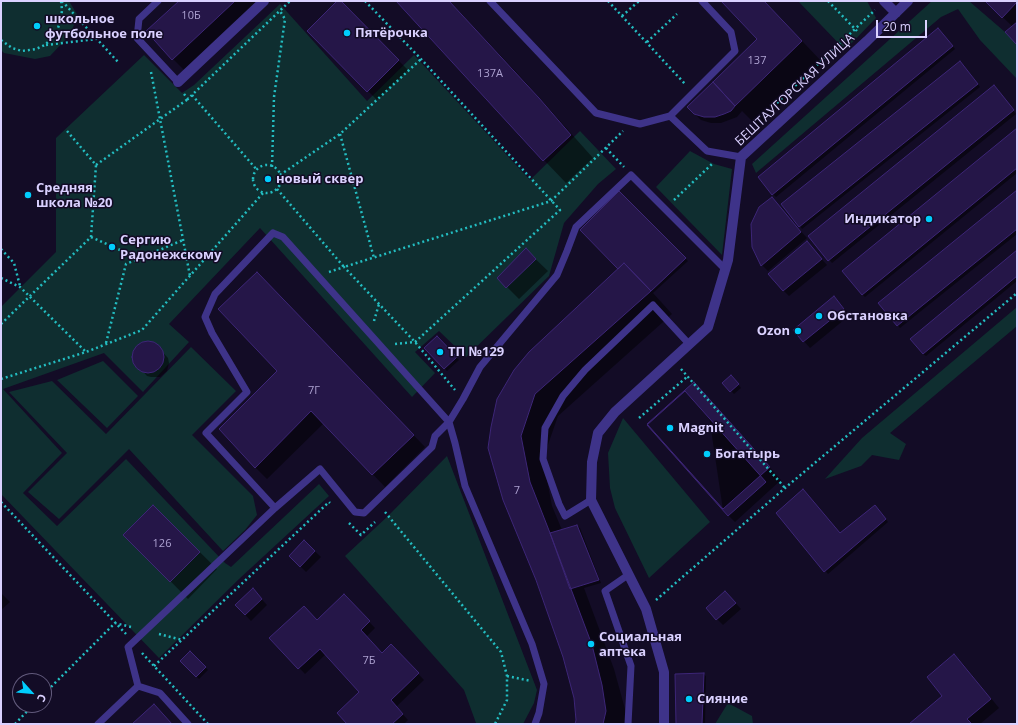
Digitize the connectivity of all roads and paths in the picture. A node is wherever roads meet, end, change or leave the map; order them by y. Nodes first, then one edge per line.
1 (62, 1) edge
2 (158, 1) edge
3 (264, 1) edge
4 (365, 1) edge
5 (490, 1) edge
6 (608, 1) edge
7 (639, 1) edge
8 (702, 1) edge
9 (828, 1) edge
10 (908, 1) edge
11 (881, 4) edge
12 (280, 11) dead end
13 (896, 13) junction
14 (677, 14) dead end
15 (622, 16) junction
16 (855, 30) junction
17 (97, 38) junction
18 (1, 40) edge
19 (867, 41) junction
20 (646, 42) junction
21 (45, 45) junction
22 (420, 59) junction
23 (118, 62) dead end
24 (151, 71) dead end
25 (178, 82) joint
26 (693, 93) junction
27 (192, 95) dead end
28 (188, 99) dead end
29 (775, 105) dead end
30 (670, 116) junction
31 (160, 118) junction
32 (631, 122) junction
33 (67, 131) dead end
34 (340, 134) junction
35 (606, 148) junction
36 (723, 154) junction
37 (741, 157) junction
38 (96, 165) junction
39 (272, 167) junction
40 (257, 170) junction
41 (280, 175) junction
42 (631, 175) junction
43 (277, 189) junction
44 (263, 193) junction
45 (551, 201) junction
46 (665, 209) junction
47 (91, 237) junction
48 (183, 240) junction
49 (1, 249) edge
50 (138, 258) junction
51 (374, 258) junction
52 (344, 267) junction
53 (725, 269) junction
54 (190, 276) junction
55 (318, 276) junction
56 (1, 278) edge
57 (20, 287) junction
58 (1017, 293) edge
59 (30, 296) junction
60 (1, 324) edge
61 (415, 342) junction
62 (106, 344) junction
63 (689, 344) junction
64 (86, 352) junction
65 (673, 359) junction
66 (688, 376) junction
67 (1, 379) edge
68 (463, 400) junction
69 (639, 418) dead end
70 (449, 422) junction
71 (785, 488) junction
72 (591, 500) junction
73 (1, 502) edge
74 (390, 506) dead end
75 (334, 507) dead end
76 (275, 508) junction
77 (385, 512) junction
78 (345, 519) dead end
79 (628, 575) junction
80 (646, 609) junction
81 (115, 623) junction
82 (133, 642) junction
83 (154, 666) junction
84 (507, 676) junction
85 (544, 684) junction
86 (52, 686) edge
87 (138, 686) junction
88 (26, 713) edge
89 (15, 724) edge
90 (98, 724) edge
91 (188, 724) edge
92 (208, 724) edge
93 (495, 724) edge
94 (535, 724) edge
95 (628, 724) edge
96 (664, 724) edge

1 - 17 path
1 - 21 path
2 - 25 lane
3 - 25 street
4 - 22 path
5 - 32 lane
6 - 15 path
7 - 15 path
8 - 26 lane
9 - 16 path
10 - 13 street, БЕШТАУГОРСКАЯ УЛИЦА
11 - 13 street
11 - 16 path
12 - 39 path
13 - 19 street, БЕШТАУГОРСКАЯ УЛИЦА
14 - 20 path
15 - 20 path
16 - 19 path
16 - 29 path
17 - 21 path
17 - 23 path
18 - 21 path
19 - 37 street, БЕШТАУГОРСКАЯ УЛИЦА
20 - 26 path
22 - 34 path
22 - 45 path
24 - 31 path
26 - 30 lane
27 - 40 path
28 - 31 path
30 - 32 lane
30 - 36 lane
31 - 38 path
31 - 48 path
32 - 35 path
33 - 38 path
34 - 41 path
34 - 51 path
35 - 42 path
35 - 45 path
36 - 37 lane
36 - 46 path
37 - 53 street, БЕШТАУГОРСКАЯ УЛИЦА
38 - 47 path
39 - 40 path
39 - 41 path
40 - 44 path
41 - 43 path
42 - 46 lane
42 - 68 lane
43 - 44 path
43 - 52 path
44 - 54 path
45 - 51 path
45 - 61 path
46 - 53 lane
47 - 50 path
47 - 59 path
48 - 50 path
48 - 54 path
49 - 57 path
50 - 62 path
51 - 52 path
52 - 55 path
52 - 61 path
53 - 63 street, БЕШТАУГОРСКАЯ УЛИЦА
54 - 62 path
55 - 70 lane
55 - 76 lane
56 - 57 path
57 - 59 path
58 - 71 path
59 - 60 path
59 - 64 path
61 - 68 path
62 - 64 path
63 - 65 street, БЕШТАУГОРСКАЯ УЛИЦА
63 - 72 lane
64 - 67 path
65 - 66 path
65 - 72 street, БЕШТАУГОРСКАЯ УЛИЦА
66 - 69 path
66 - 71 path
68 - 70 lane
70 - 76 lane
70 - 85 lane
71 - 80 path
72 - 79 street, БЕШТАУГОРСКАЯ УЛИЦА
73 - 81 path
74 - 77 path
75 - 83 path
76 - 82 lane
77 - 78 path
77 - 84 path
79 - 80 street, БЕШТАУГОРСКАЯ УЛИЦА
79 - 95 lane
80 - 96 street, БЕШТАУГОРСКАЯ УЛИЦА
81 - 82 path
81 - 86 path
82 - 83 path
82 - 87 lane
83 - 92 path
84 - 85 path
84 - 93 path
85 - 94 lane
87 - 90 lane
87 - 91 lane
88 - 89 path

